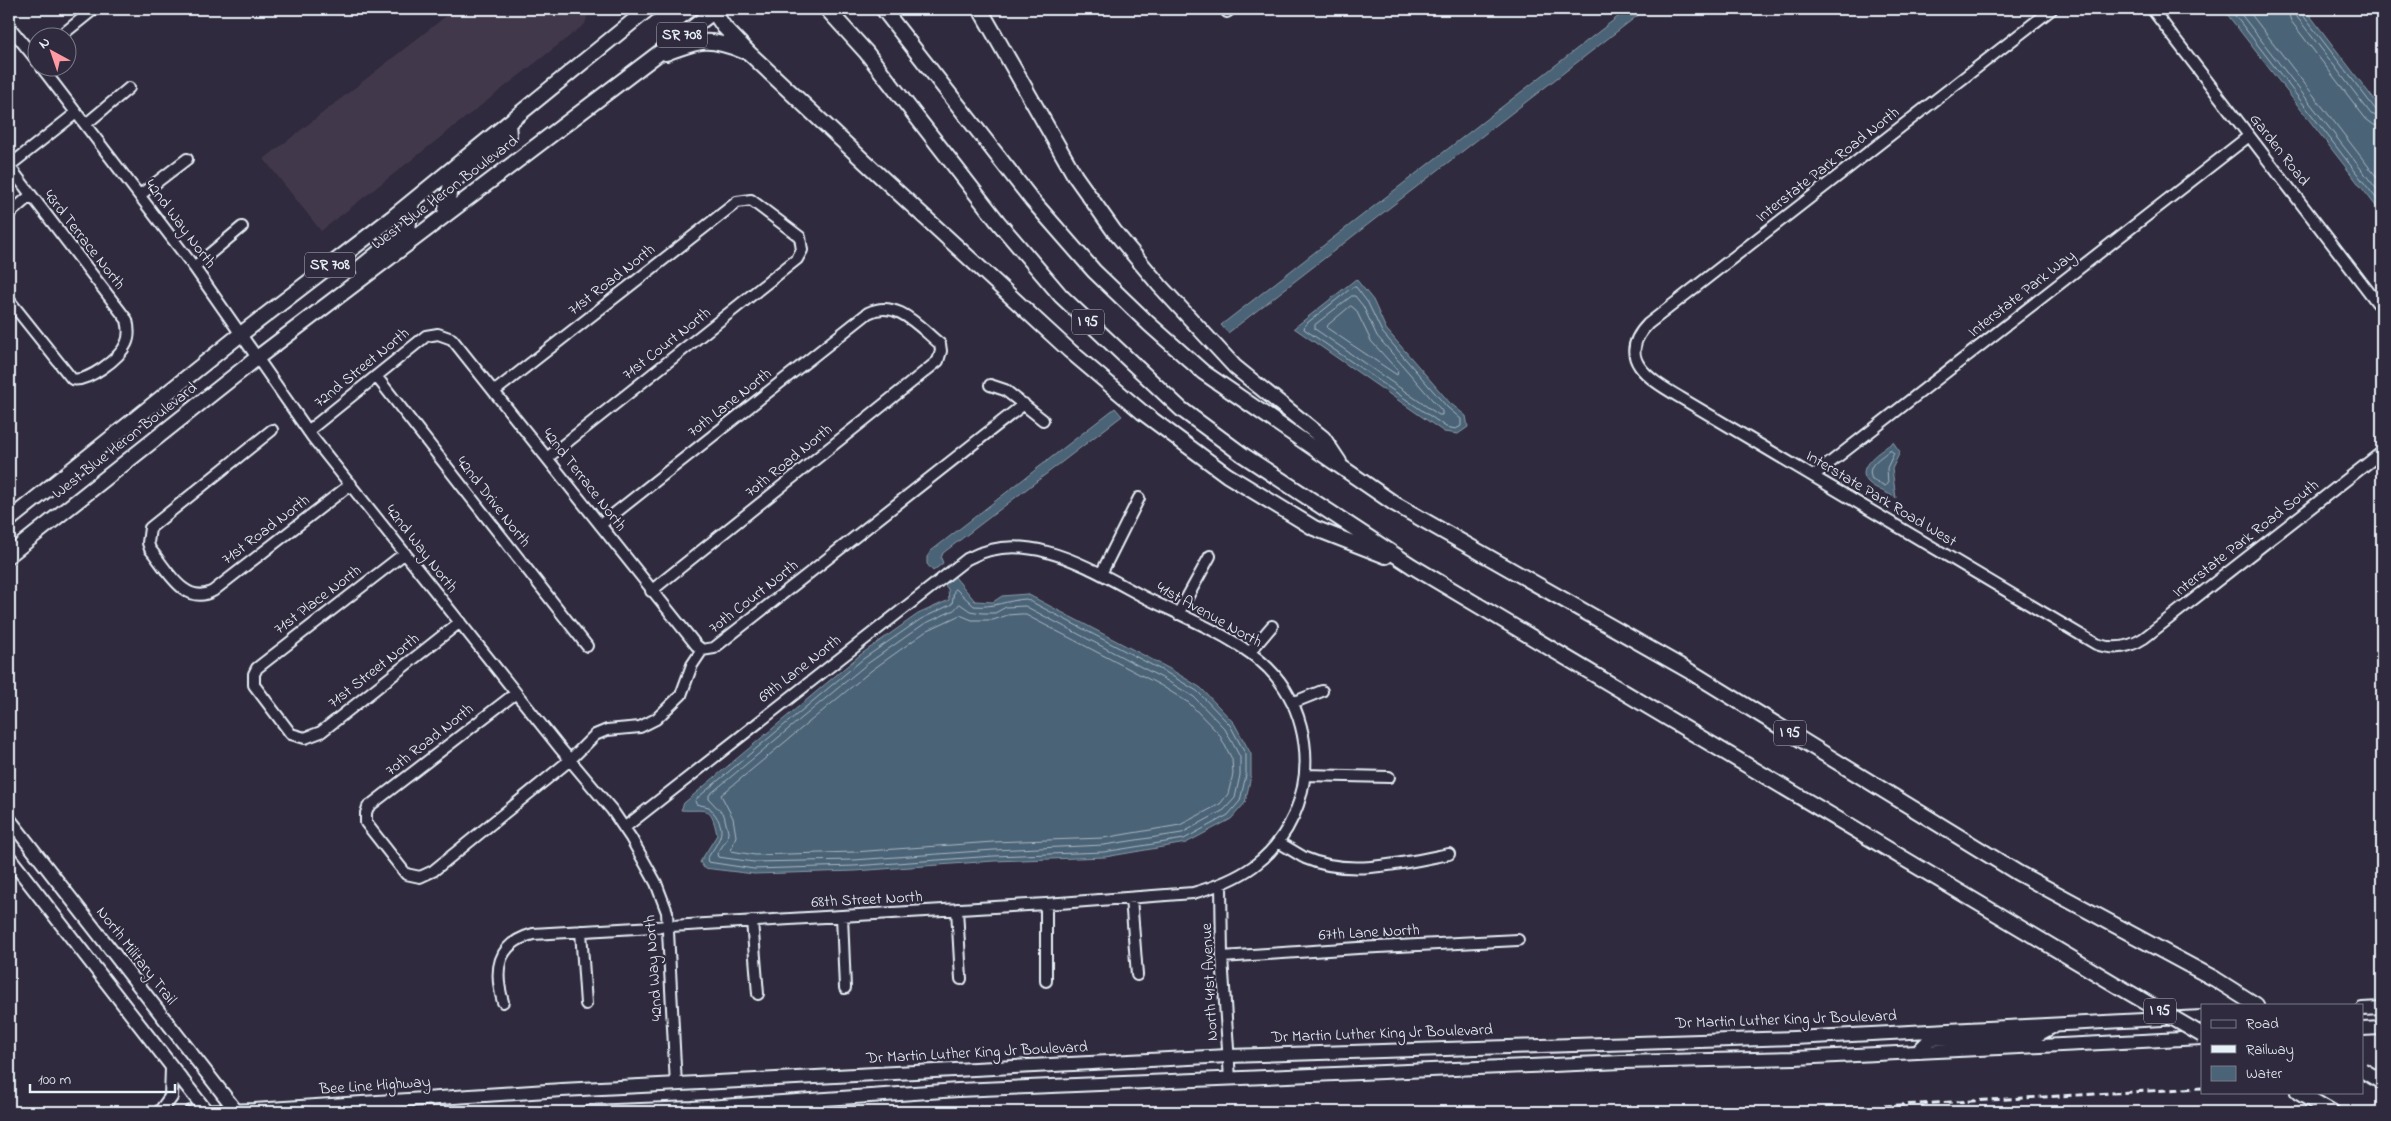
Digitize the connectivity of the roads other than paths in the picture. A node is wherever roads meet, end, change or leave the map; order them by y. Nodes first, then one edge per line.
1 (94, 9) edge
2 (636, 9) edge
3 (648, 9) edge
4 (827, 9) edge
5 (883, 9) edge
6 (980, 9) edge
7 (2052, 9) edge
8 (2152, 9) edge
9 (714, 10) edge
10 (9, 26) edge
11 (628, 26) junction
12 (70, 28) edge
13 (28, 49) edge
14 (749, 53) junction
15 (651, 59) junction
16 (50, 78) edge
17 (129, 88) dead end
18 (76, 113) junction
19 (508, 123) junction
20 (86, 124) junction
21 (2249, 136) junction
22 (187, 160) dead end
23 (9, 166) edge
24 (31, 195) junction
25 (140, 195) junction
26 (751, 200) joint
27 (412, 202) junction
28 (9, 214) edge
29 (445, 214) junction
30 (242, 227) dead end
31 (194, 267) junction
32 (341, 294) junction
33 (9, 300) edge
34 (881, 308) joint
35 (2382, 309) edge
36 (241, 334) junction
37 (438, 334) joint
38 (1636, 354) joint
39 (257, 358) junction
40 (376, 376) junction
41 (990, 385) dead end
42 (495, 391) junction
43 (1024, 404) junction
44 (1043, 420) dead end
45 (272, 430) dead end
46 (308, 432) junction
47 (2382, 452) edge
48 (547, 458) junction
49 (1344, 469) junction
50 (1813, 476) junction
51 (350, 484) junction
52 (1140, 498) dead end
53 (9, 520) edge
54 (600, 525) junction
55 (1000, 546) joint
56 (405, 553) junction
57 (9, 555) edge
58 (1210, 556) dead end
59 (1412, 566) junction
60 (1101, 574) junction
61 (651, 591) junction
62 (1178, 614) junction
63 (460, 622) junction
64 (1272, 626) dead end
65 (586, 646) dead end
66 (2126, 647) joint
67 (702, 650) junction
68 (1250, 652) junction
69 (1322, 691) dead end
70 (516, 693) junction
71 (1292, 703) junction
72 (305, 738) joint
73 (570, 760) junction
74 (1305, 775) junction
75 (1389, 778) dead end
76 (9, 820) edge
77 (624, 828) junction
78 (1278, 842) junction
79 (1449, 854) dead end
80 (9, 857) edge
81 (420, 876) joint
82 (1220, 885) junction
83 (1131, 898) junction
84 (1046, 904) junction
85 (957, 909) junction
86 (842, 916) junction
87 (752, 922) junction
88 (667, 926) junction
89 (581, 931) junction
90 (1518, 940) dead end
91 (1222, 957) junction
92 (1137, 975) dead end
93 (961, 979) dead end
94 (1046, 981) dead end
95 (845, 988) dead end
96 (758, 994) dead end
97 (503, 1002) dead end
98 (586, 1004) dead end
99 (2254, 1004) edge
100 (2382, 1008) edge
101 (2364, 1009) edge
102 (2201, 1017) edge
103 (2059, 1024) junction
104 (2382, 1028) edge
105 (2364, 1030) edge
106 (2201, 1036) edge
107 (2201, 1037) edge
108 (1917, 1052) junction
109 (1228, 1056) junction
110 (172, 1068) junction
111 (2364, 1071) edge
112 (1230, 1079) junction
113 (2382, 1082) edge
114 (676, 1085) junction
115 (562, 1090) joint
116 (2301, 1094) edge
117 (160, 1112) edge
118 (191, 1112) edge
119 (206, 1112) edge
120 (236, 1112) edge
121 (589, 1112) edge
122 (2332, 1112) edge

1 - 12 street
2 - 11 highway
3 - 11 highway, West Blue Heron Boulevard / SR 708
4 - 59 highway, I 95
5 - 49 highway, I 95
6 - 49 highway
7 - 38 street, Interstate Park Road North
8 - 21 street, Garden Road
9 - 14 highway
9 - 15 highway, West Blue Heron Boulevard / SR 708
10 - 13 street
11 - 19 highway, West Blue Heron Boulevard / SR 708
14 - 15 highway
14 - 59 highway
15 - 29 highway, West Blue Heron Boulevard / SR 708
16 - 18 street, 42nd Way North
17 - 20 street
18 - 20 street, 42nd Way North
18 - 23 street
19 - 27 highway, West Blue Heron Boulevard / SR 708
19 - 29 highway
20 - 25 street, 42nd Way North
21 - 35 street, Garden Road
21 - 50 street, Interstate Park Way
22 - 25 street
23 - 24 street, 43rd Terrace North
24 - 28 street
24 - 33 street, 43rd Terrace North
25 - 31 street, 42nd Way North
26 - 42 street, 71st Road North
26 - 48 street, 71st Court North
27 - 32 highway
27 - 36 highway, West Blue Heron Boulevard / SR 708
29 - 32 highway, West Blue Heron Boulevard / SR 708
30 - 31 street
31 - 36 street, 42nd Way North
32 - 39 highway, West Blue Heron Boulevard / SR 708
34 - 54 street, 70th Lane North
34 - 61 street, 70th Road North
36 - 39 street, 42nd Way North
36 - 53 highway, West Blue Heron Boulevard / SR 708
37 - 40 street, 72nd Street North
37 - 42 street, 42nd Terrace North
38 - 50 street, Interstate Park Road West
39 - 46 street, 42nd Way North
39 - 57 highway, West Blue Heron Boulevard / SR 708
40 - 46 street, 72nd Street North
40 - 65 street, 42nd Drive North
41 - 43 street
42 - 48 street, 42nd Terrace North
43 - 44 street
43 - 67 street, 70th Court North
45 - 51 street, 71st Road North
46 - 51 street, 42nd Way North
47 - 66 street, Interstate Park Road South
48 - 54 street, 42nd Terrace North
49 - 99 highway, I 95
50 - 66 street, Interstate Park Road West
51 - 56 street, 42nd Way North
52 - 60 street
54 - 61 street, 42nd Terrace North
55 - 60 street, 41st Avenue North
55 - 77 street, 69th Lane North
56 - 63 street, 42nd Way North
56 - 72 street, 71st Place North
58 - 62 street
59 - 106 highway, I 95, bridge
60 - 62 street, 41st Avenue North
61 - 67 street, 42nd Terrace North
62 - 68 street, 41st Avenue North
63 - 70 street, 42nd Way North
63 - 72 street, 71st Street North
64 - 68 street
67 - 73 street, 70th Court North
68 - 71 street, 41st Avenue North
69 - 71 street
70 - 73 street, 42nd Way North
70 - 81 street, 70th Road North
71 - 74 street, 41st Avenue North
73 - 77 street, 42nd Way North
73 - 81 street, 70th Court North
74 - 75 street
74 - 78 street, 41st Avenue North
76 - 120 main road, North Military Trail
77 - 88 street, 42nd Way North
78 - 79 street
78 - 82 street, 41st Avenue North
80 - 110 main road
82 - 83 street, 68th Street North
82 - 91 street, North 41st Avenue
83 - 84 street, 68th Street North
83 - 92 street
84 - 85 street, 68th Street North
84 - 94 street
85 - 86 street, 68th Street North
85 - 93 street
86 - 87 street, 68th Street North
86 - 95 street
87 - 88 street, 68th Street North
87 - 96 street
88 - 89 street, 68th Street North
88 - 114 street, 42nd Way North
89 - 97 street, 68th Street North
89 - 98 street
90 - 91 street, 67th Lane North
91 - 109 street, North 41st Avenue
100 - 101 main road
102 - 103 main road, Dr Martin Luther King Jr Boulevard
103 - 108 main road
103 - 109 main road, Dr Martin Luther King Jr Boulevard
104 - 105 main road
107 - 108 main road
108 - 112 main road
109 - 112 street, North 41st Avenue
109 - 114 main road, Dr Martin Luther King Jr Boulevard
110 - 117 main road
110 - 119 main road
111 - 113 highway, bridge
112 - 121 main road
114 - 115 main road, Dr Martin Luther King Jr Boulevard
115 - 120 main road, Bee Line Highway
116 - 122 highway
118 - 119 main road, Bee Line Highway
119 - 120 main road, Bee Line Highway

